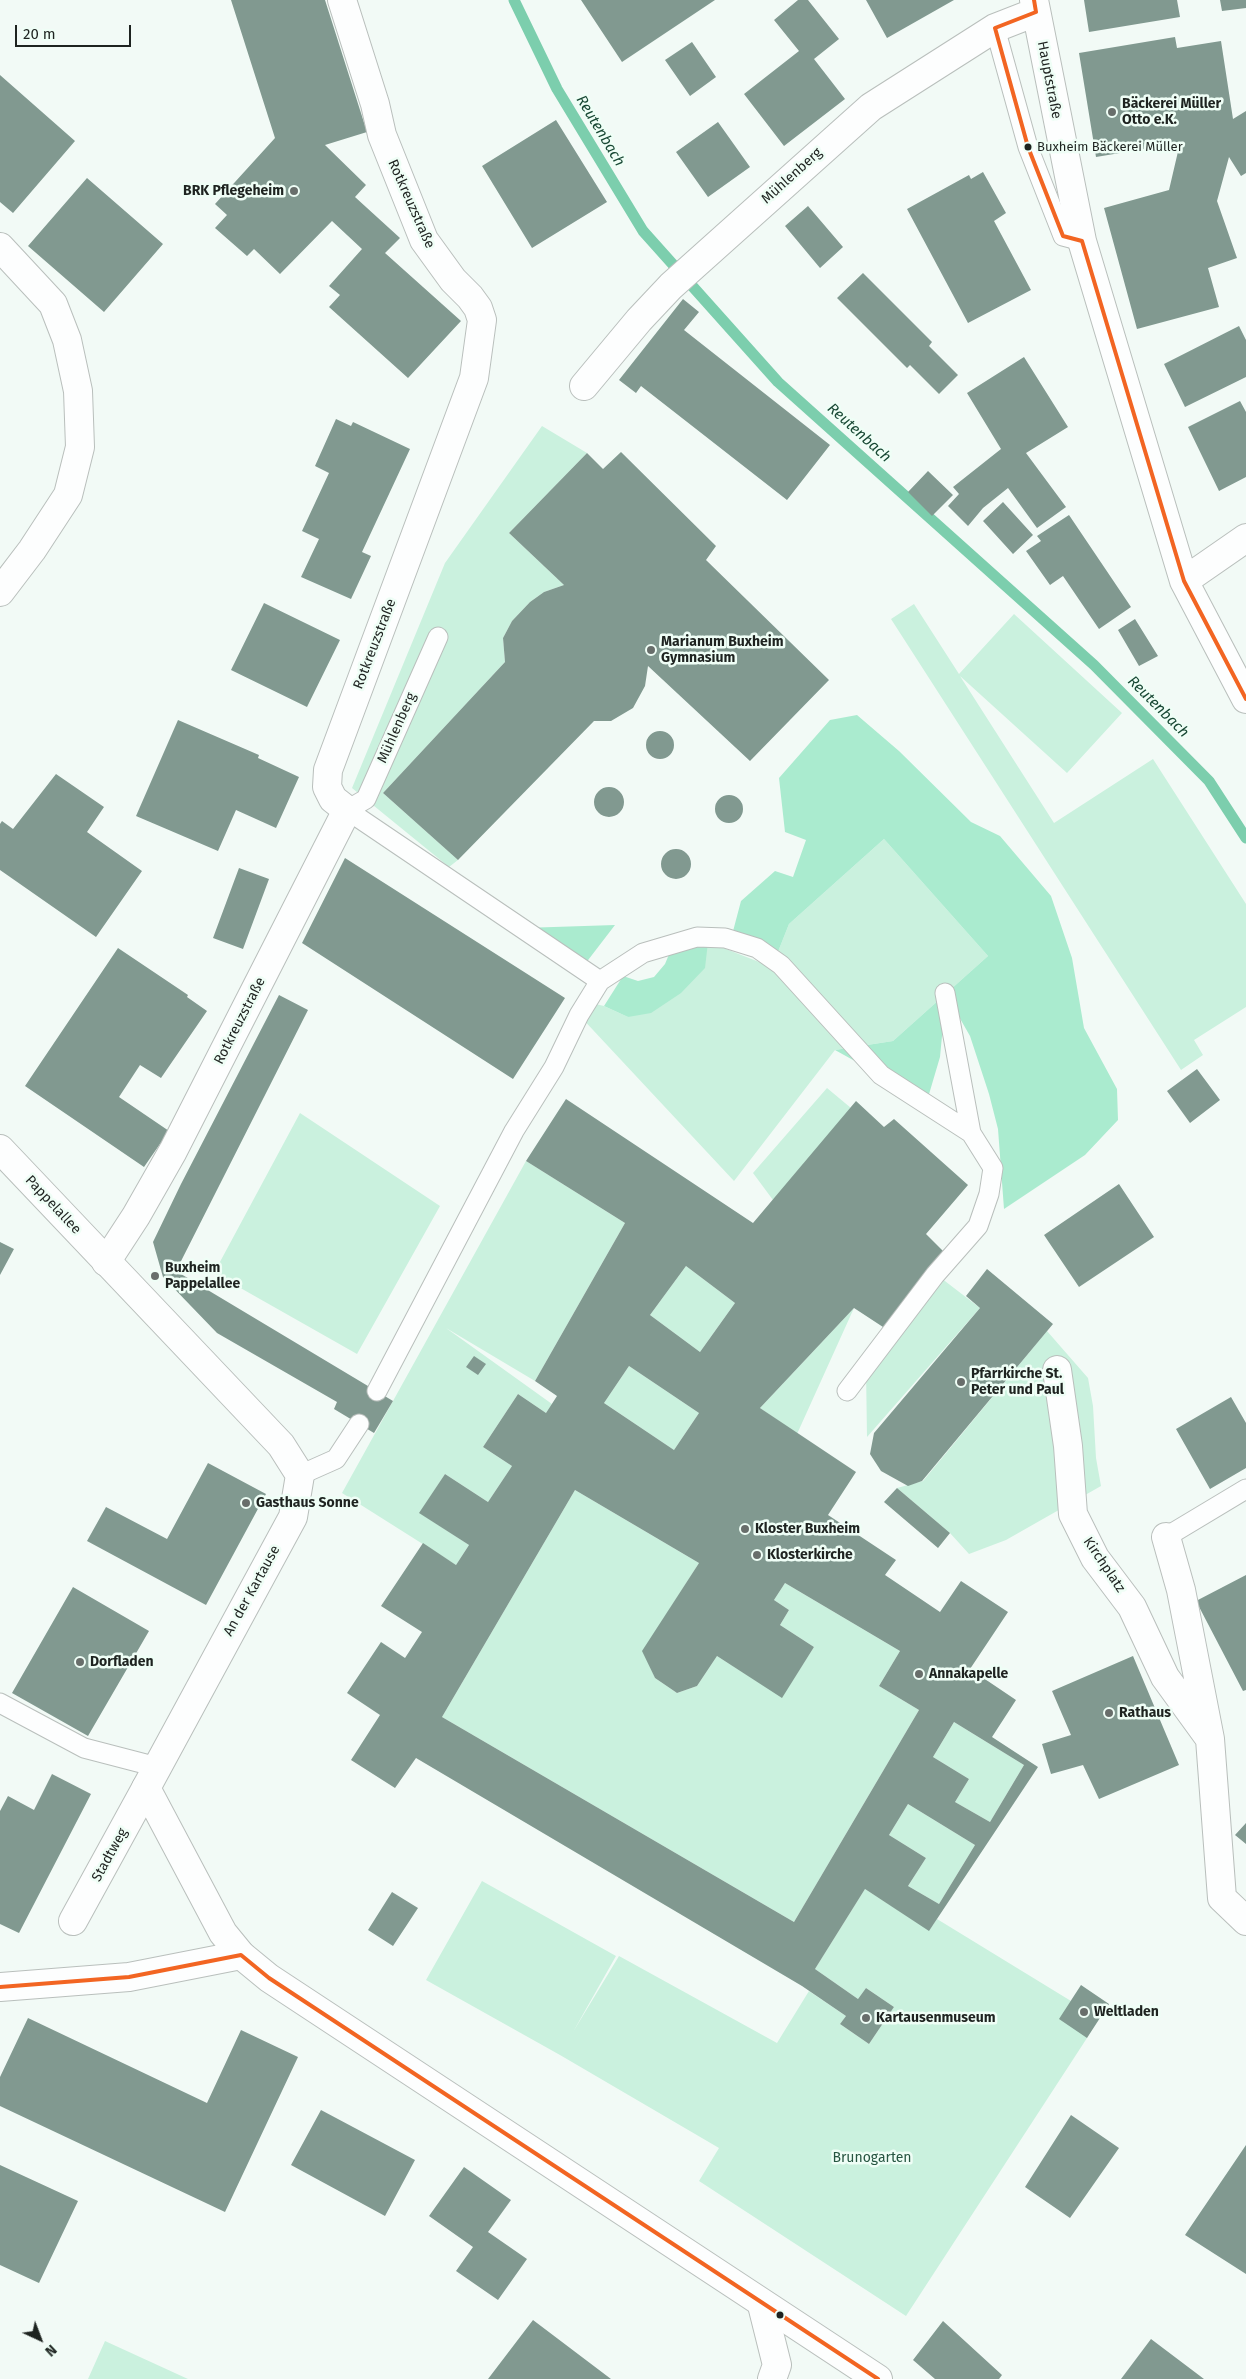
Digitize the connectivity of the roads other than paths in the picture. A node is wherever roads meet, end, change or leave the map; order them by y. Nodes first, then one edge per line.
1 (342, 0) edge
2 (1035, 6) edge
3 (996, 28) junction
4 (1082, 241) junction
5 (0, 247) edge
6 (584, 386) dead end
7 (1246, 538) edge
8 (1184, 581) junction
9 (0, 592) edge
10 (438, 637) dead end
11 (1246, 699) edge
12 (348, 810) junction
13 (600, 981) junction
14 (945, 993) dead end
15 (971, 1133) junction
16 (0, 1149) edge
17 (106, 1262) junction
18 (1057, 1370) dead end
19 (377, 1391) dead end
20 (847, 1391) dead end
21 (359, 1424) dead end
22 (300, 1475) junction
23 (1246, 1489) edge
24 (1166, 1537) joint
25 (0, 1703) edge
26 (1210, 1739) junction
27 (151, 1777) junction
28 (73, 1921) dead end
29 (1246, 1921) edge
30 (241, 1955) junction
31 (0, 1987) edge
32 (762, 2305) junction
33 (772, 2379) edge
34 (878, 2379) edge

1 - 12 street, Rotkreuzstraße
2 - 3 street, Mühlenberg
2 - 4 street, Hauptstraße
3 - 4 lane
3 - 6 street, Mühlenberg
4 - 8 street, Hauptstraße
5 - 9 street
7 - 8 street
8 - 11 street, Hauptstraße
10 - 12 lane, Mühlenberg
12 - 13 lane
12 - 17 street, Rotkreuzstraße
13 - 15 lane
13 - 19 lane
14 - 15 lane
15 - 20 lane
16 - 17 street, Pappelallee
17 - 22 street
18 - 26 street, Kirchplatz
21 - 22 lane
22 - 27 street, An der Kartause
23 - 24 lane
24 - 26 street
25 - 27 lane
26 - 29 street
27 - 28 street, Stadtweg
27 - 30 street
30 - 31 street
30 - 32 street
32 - 33 street
32 - 34 street

